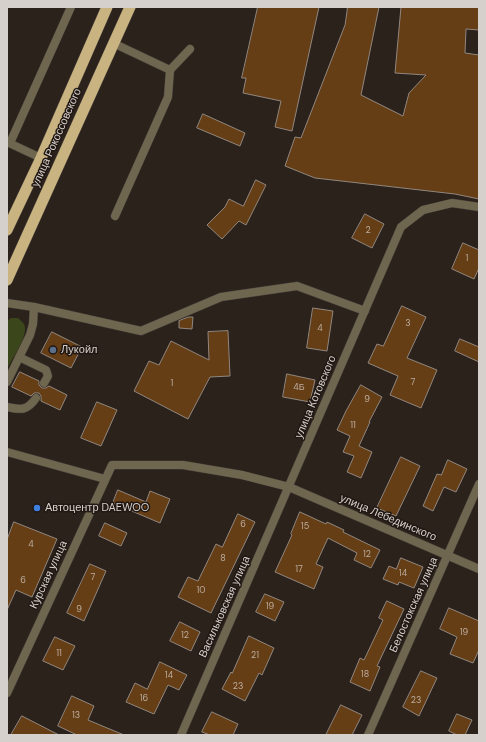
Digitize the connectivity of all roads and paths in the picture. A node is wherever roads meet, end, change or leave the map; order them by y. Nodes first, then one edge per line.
1 (71, 7) edge
2 (107, 7) edge
3 (130, 7) edge
4 (114, 43) junction
5 (190, 49) dead end
6 (170, 70) junction
7 (8, 143) edge
8 (41, 158) junction
9 (479, 207) edge
10 (115, 216) dead end
11 (7, 230) edge
12 (7, 280) edge
13 (7, 303) edge
14 (34, 306) junction
15 (365, 311) junction
16 (19, 357) junction
17 (7, 382) edge
18 (44, 384) dead end
19 (36, 398) dead end
20 (7, 407) edge
21 (7, 452) edge
22 (105, 479) junction
23 (479, 484) edge
24 (289, 488) junction
25 (448, 556) junction
26 (479, 569) edge
27 (7, 693) edge
28 (180, 735) edge
29 (368, 735) edge

1 - 7 street
2 - 8 highway, улица Рокоссовского
3 - 4 highway, улица Рокоссовского
4 - 6 street
4 - 12 highway, улица Рокоссовского
5 - 6 street
6 - 10 street
7 - 8 street
8 - 11 highway, улица Рокоссовского
9 - 15 street, улица Котовского
13 - 14 street
14 - 15 street
14 - 16 street
15 - 24 street, улица Котовского
16 - 17 street
16 - 18 street
19 - 20 street
21 - 22 street
22 - 24 street, Курская улица
22 - 27 street, Курская улица
23 - 25 street, Белостокская улица
24 - 25 street, улица Лебединского
24 - 28 street, Васильковская улица
25 - 26 street, улица Лебединского
25 - 29 street, Белостокская улица

